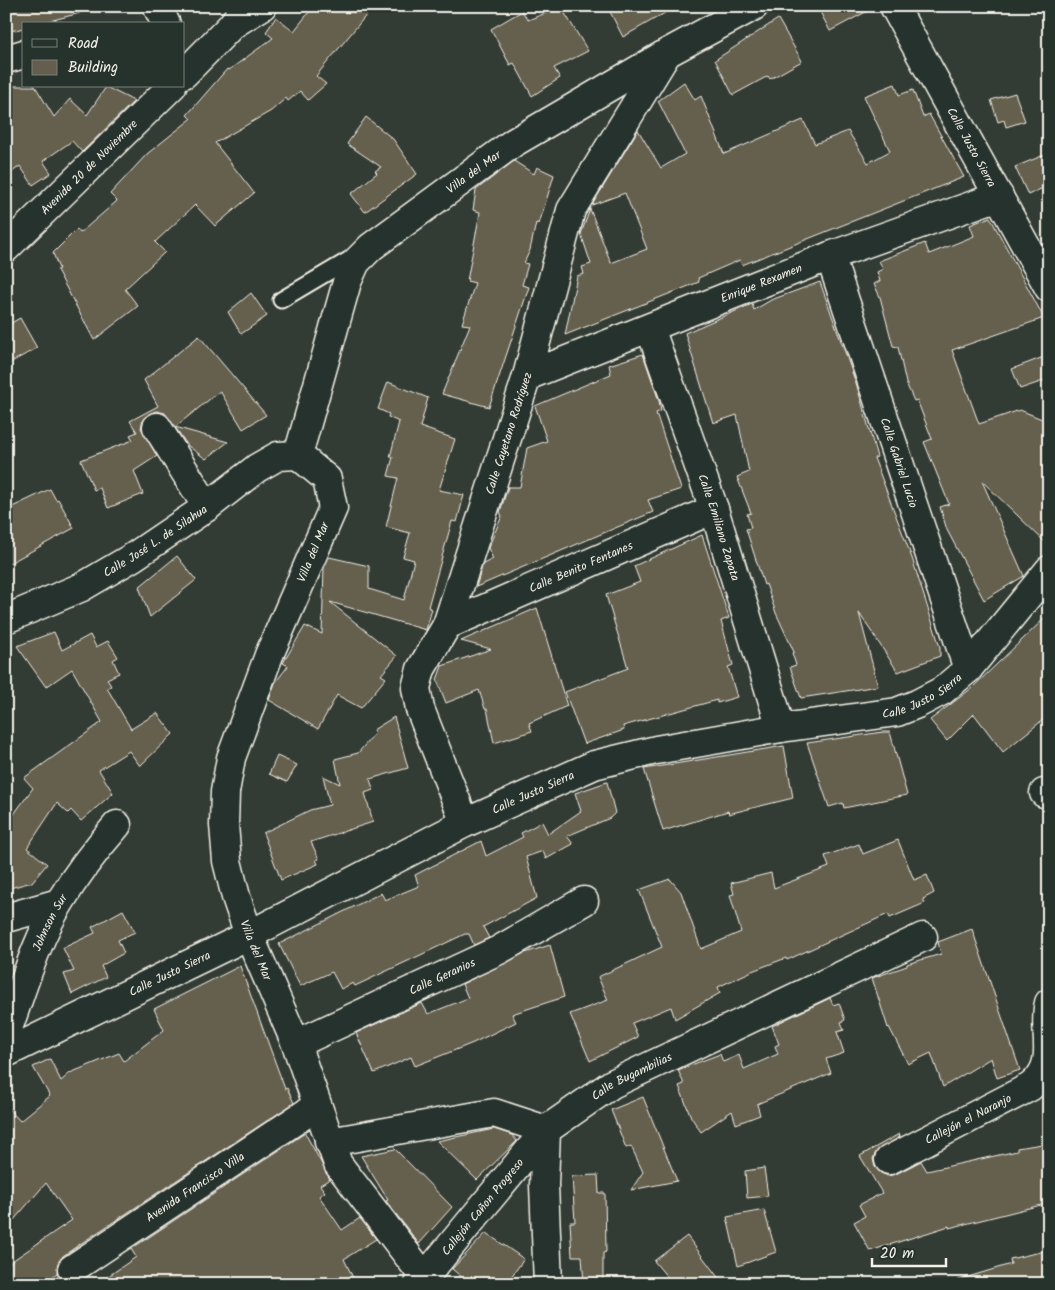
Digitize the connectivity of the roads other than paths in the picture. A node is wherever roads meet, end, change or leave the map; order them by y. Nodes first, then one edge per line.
1 (157, 6) edge
2 (262, 6) edge
3 (754, 6) edge
4 (894, 6) edge
5 (239, 15) edge
6 (165, 22) edge
7 (667, 54) junction
8 (22, 55) edge
9 (6, 59) edge
10 (185, 70) edge
11 (167, 88) edge
12 (998, 196) junction
13 (371, 247) junction
14 (6, 248) edge
15 (830, 256) junction
16 (1049, 288) edge
17 (281, 300) dead end
18 (650, 328) junction
19 (527, 376) junction
20 (157, 427) dead end
21 (298, 455) junction
22 (207, 507) junction
23 (714, 509) junction
24 (1049, 570) edge
25 (6, 619) edge
26 (447, 625) junction
27 (968, 669) junction
28 (781, 728) junction
29 (465, 823) junction
30 (117, 825) dead end
31 (584, 901) dead end
32 (59, 903) junction
33 (6, 918) edge
34 (249, 935) junction
35 (923, 937) dead end
36 (1049, 1003) edge
37 (6, 1034) edge
38 (296, 1044) junction
39 (6, 1053) edge
40 (317, 1106) junction
41 (546, 1130) junction
42 (329, 1142) junction
43 (889, 1160) dead end
44 (72, 1270) dead end
45 (422, 1281) edge
46 (548, 1284) edge

1 - 6 street
2 - 5 street, Avenida 20 de Noviembre
3 - 7 street, Villa del Mar
4 - 12 street, Calle Justo Sierra
5 - 10 street, Avenida 20 de Noviembre
7 - 13 street, Villa del Mar
7 - 19 street, Calle Cayetano Rodríguez
8 - 9 street
11 - 14 street, Avenida 20 de Noviembre
12 - 15 street, Enrique Rexamen
12 - 16 street, Calle Justo Sierra
13 - 17 lane
13 - 21 street, Villa del Mar
15 - 18 street, Enrique Rexamen
15 - 27 street, Calle Gabriel Lucio
18 - 19 street, Enrique Rexamen
18 - 23 street, Calle Emiliano Zapata
19 - 26 street, Calle Cayetano Rodríguez
20 - 22 street
21 - 22 street, Calle José L. de Silahua
21 - 34 street, Villa del Mar
22 - 25 street, Calle José L. de Silahua
23 - 26 street, Calle Benito Fentanes
23 - 28 street, Calle Emiliano Zapata
24 - 27 street, Calle Justo Sierra
26 - 29 street, Calle Cayetano Rodríguez
27 - 28 street, Calle Justo Sierra
28 - 29 street, Calle Justo Sierra
29 - 34 street, Calle Justo Sierra
30 - 32 street, Johnson Sur
31 - 38 street, Calle Geranios
32 - 33 street
32 - 37 street, Johnson Sur
34 - 38 street, Villa del Mar
34 - 39 street, Calle Justo Sierra
35 - 41 street, Calle Bugambilias
36 - 43 street, Callejón el Naranjo
38 - 40 street, Villa del Mar
40 - 42 street, Villa del Mar
40 - 44 street, Avenida Francisco Villa
41 - 42 street
41 - 45 street, Callejón Cañon Progreso
41 - 46 street
42 - 45 street, Villa del Mar

